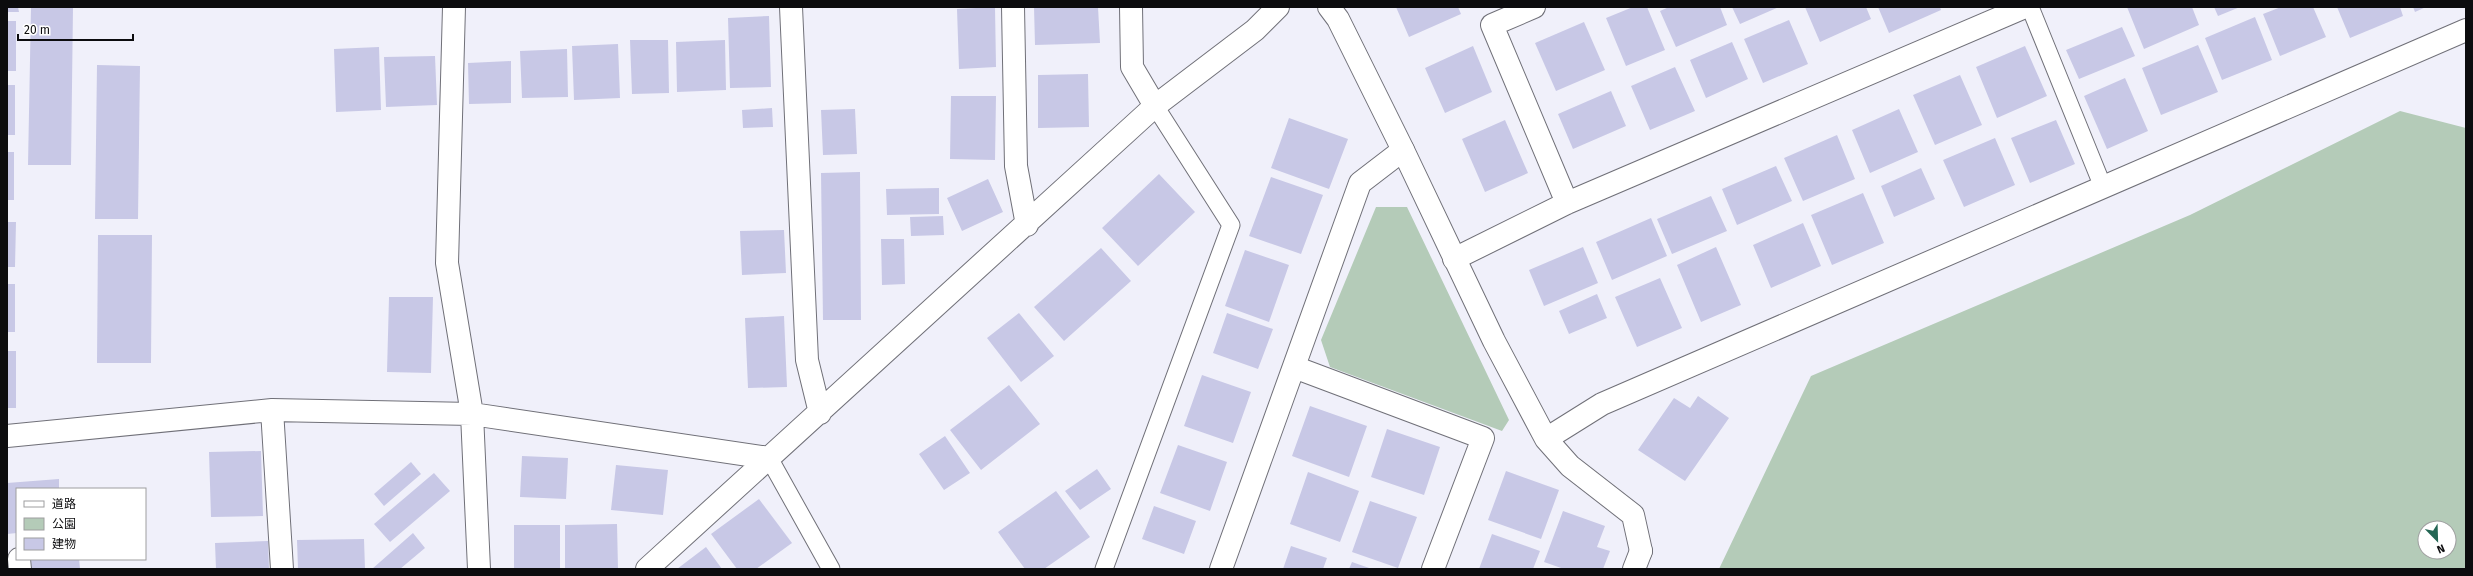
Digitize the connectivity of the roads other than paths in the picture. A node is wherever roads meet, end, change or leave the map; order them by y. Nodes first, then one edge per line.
1 (454, 7) edge
2 (791, 7) edge
3 (1013, 7) edge
4 (1131, 7) edge
5 (1278, 7) edge
6 (1329, 7) edge
7 (1534, 7) edge
8 (2024, 7) edge
9 (2030, 7) edge
10 (2466, 30) edge
11 (1155, 106) junction
12 (1403, 150) junction
13 (2103, 187) junction
14 (1568, 203) junction
15 (1027, 224) junction
16 (1454, 259) junction
17 (1294, 366) junction
18 (272, 410) junction
19 (820, 412) junction
20 (472, 414) junction
21 (7, 436) edge
22 (1546, 440) junction
23 (769, 458) junction
24 (1637, 560) edge
25 (282, 569) edge
26 (479, 569) edge
27 (647, 569) edge
28 (831, 569) edge
29 (1104, 569) edge
30 (1221, 569) edge
31 (1433, 569) edge

1 - 20 street
2 - 19 street
3 - 15 street
4 - 11 street
5 - 11 street
6 - 12 street
7 - 14 street
8 - 14 street
9 - 13 lane
10 - 13 street
11 - 15 street
11 - 29 lane
12 - 16 street
12 - 17 street
13 - 22 street
14 - 16 street
15 - 19 street
16 - 22 street
17 - 30 street
17 - 31 street
18 - 20 street
18 - 21 street
18 - 25 street
19 - 23 street
20 - 23 street
20 - 26 street
22 - 24 street
23 - 27 street
23 - 28 lane

